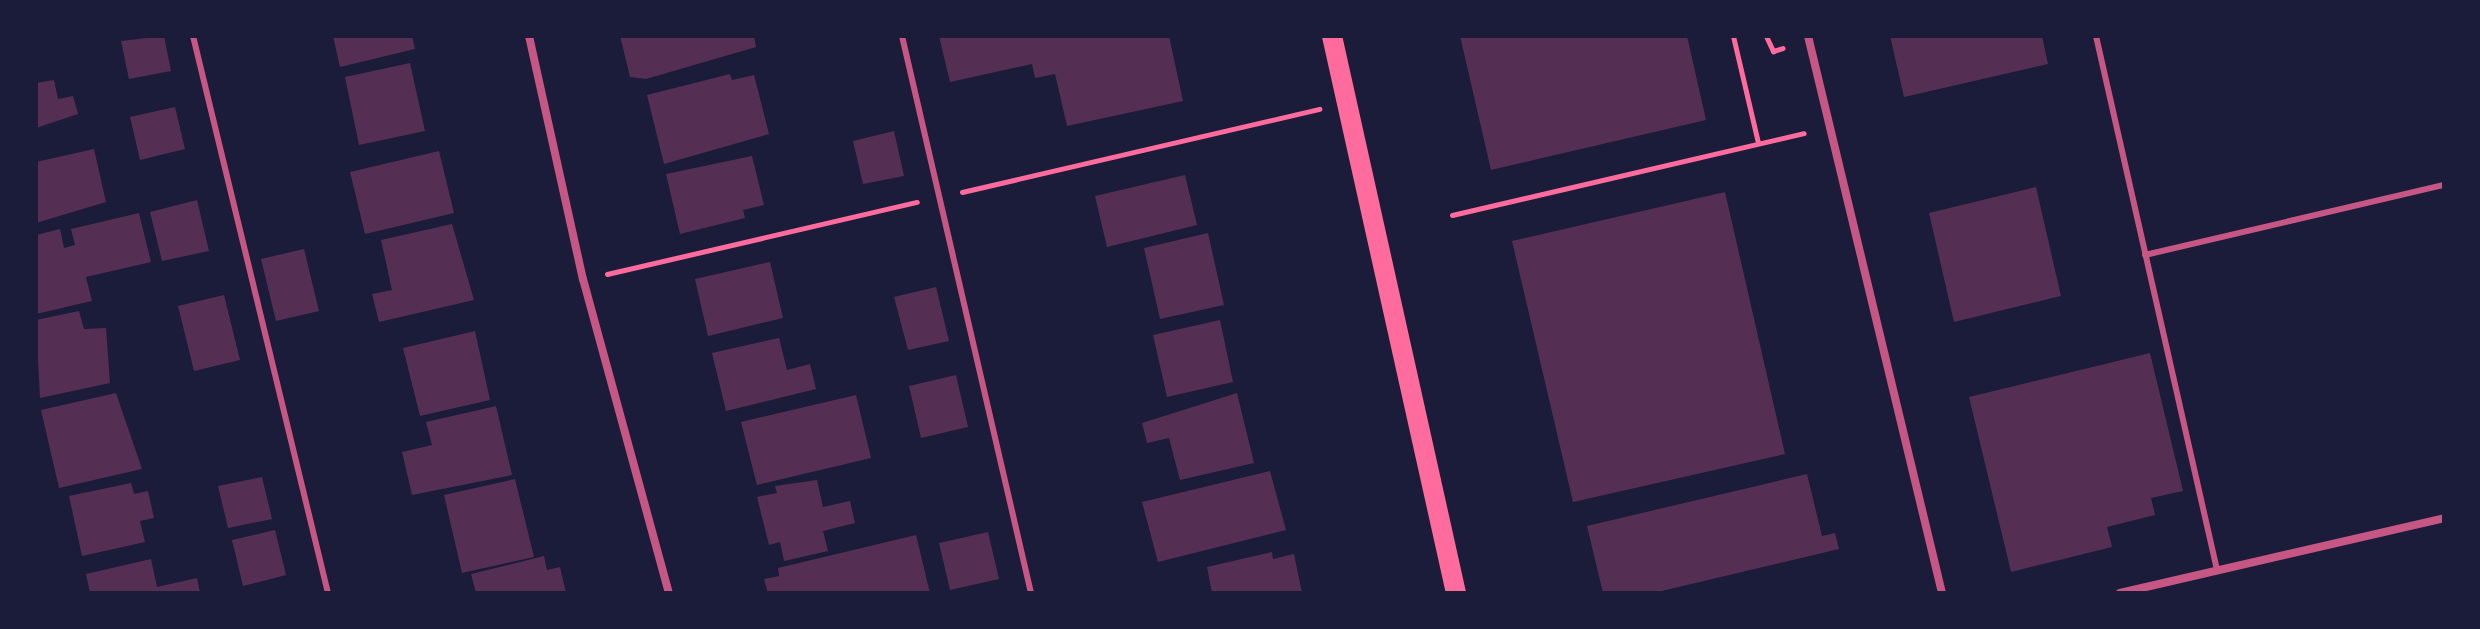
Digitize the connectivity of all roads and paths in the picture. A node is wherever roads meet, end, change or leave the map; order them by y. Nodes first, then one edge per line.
1 (193, 36) edge
2 (529, 36) edge
3 (902, 36) edge
4 (1332, 36) edge
5 (1733, 36) edge
6 (1766, 36) edge
7 (1808, 36) edge
8 (2096, 36) edge
9 (1784, 48) dead end
10 (1804, 133) dead end
11 (1758, 143) junction
12 (2444, 185) edge
13 (1452, 215) dead end
14 (2145, 255) junction
15 (2444, 518) edge
16 (2217, 570) junction
17 (328, 593) edge
18 (669, 593) edge
19 (1031, 593) edge
20 (1456, 593) edge
21 (1942, 593) edge
22 (2120, 593) edge

1 - 17 lane
2 - 18 street
3 - 19 lane
4 - 20 main road
5 - 11 path
6 - 9 path
7 - 21 street
8 - 14 lane
10 - 11 path
11 - 13 path
12 - 14 lane
14 - 16 lane
15 - 16 street
16 - 22 street

